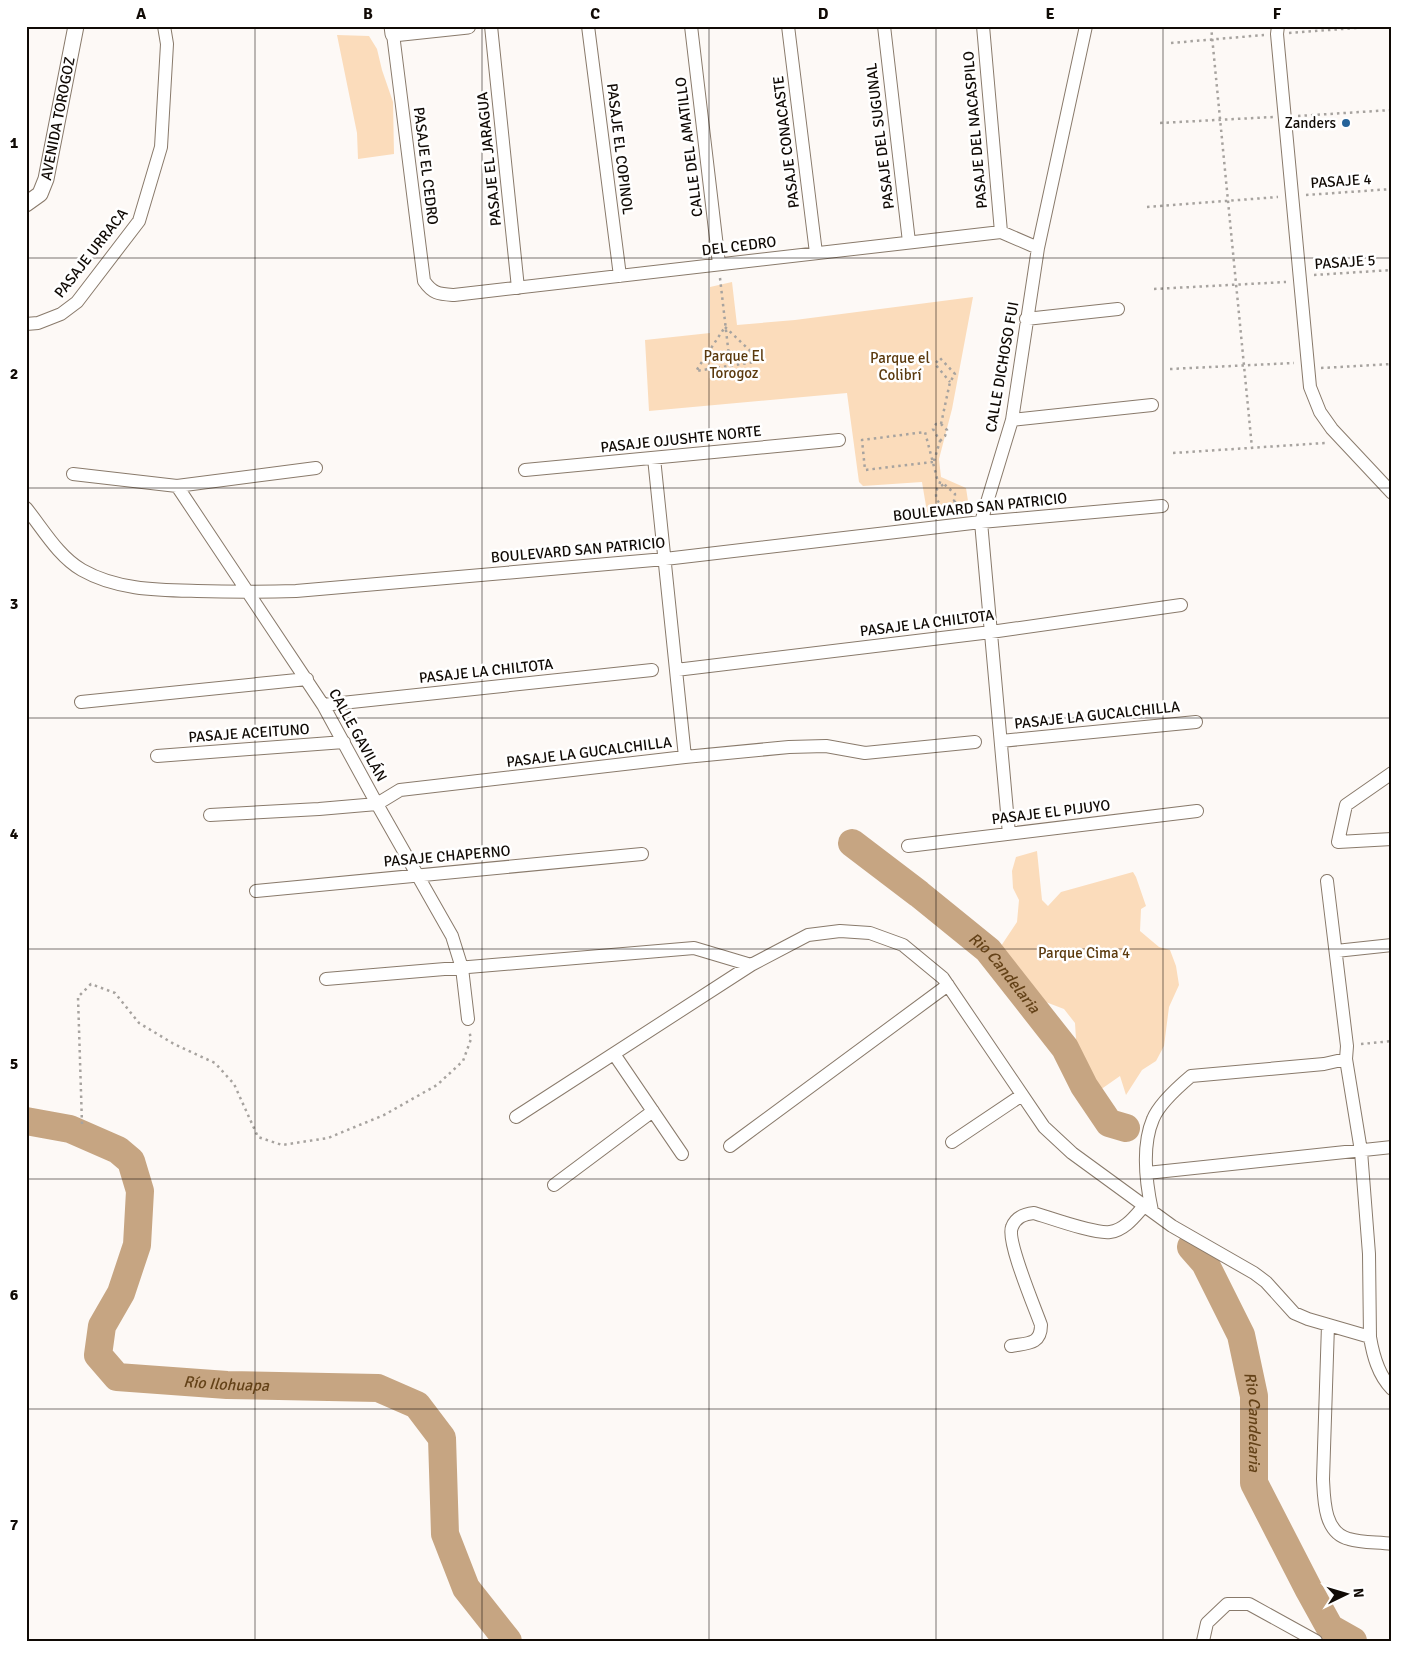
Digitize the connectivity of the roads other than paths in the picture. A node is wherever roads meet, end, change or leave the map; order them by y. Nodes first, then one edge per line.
1 (76, 26) edge
2 (164, 26) edge
3 (468, 26) edge
4 (491, 26) edge
5 (588, 26) edge
6 (691, 26) edge
7 (788, 26) edge
8 (884, 26) edge
9 (983, 26) edge
10 (1086, 26) edge
11 (392, 30) edge
12 (1277, 30) edge
13 (26, 204) edge
14 (1001, 232) junction
15 (909, 242) junction
16 (1038, 248) junction
17 (816, 253) junction
18 (719, 264) junction
19 (620, 276) junction
20 (518, 288) junction
21 (440, 294) joint
22 (1118, 309) dead end
23 (1026, 319) junction
24 (26, 324) edge
25 (1152, 405) dead end
26 (1012, 420) junction
27 (839, 440) dead end
28 (654, 458) junction
29 (316, 468) dead end
30 (525, 470) dead end
31 (73, 474) dead end
32 (177, 486) junction
33 (1392, 493) edge
34 (1162, 506) dead end
35 (26, 508) edge
36 (981, 522) junction
37 (665, 559) junction
38 (248, 592) junction
39 (1181, 605) dead end
40 (991, 632) junction
41 (652, 670) dead end
42 (676, 670) junction
43 (307, 679) junction
44 (81, 702) dead end
45 (323, 705) junction
46 (1196, 722) dead end
47 (1001, 741) junction
48 (344, 742) junction
49 (975, 742) dead end
50 (157, 756) dead end
51 (685, 757) junction
52 (1392, 773) edge
53 (377, 804) junction
54 (1197, 811) dead end
55 (210, 815) dead end
56 (1009, 834) junction
57 (1392, 839) edge
58 (908, 846) dead end
59 (642, 854) dead end
60 (417, 876) junction
61 (1327, 881) dead end
62 (256, 891) dead end
63 (1392, 945) edge
64 (1336, 951) junction
65 (751, 965) junction
66 (462, 968) junction
67 (326, 979) dead end
68 (948, 985) junction
69 (468, 1019) road end
70 (1347, 1052) junction
71 (614, 1054) junction
72 (1022, 1095) junction
73 (653, 1112) junction
74 (516, 1117) dead end
75 (952, 1142) dead end
76 (730, 1146) dead end
77 (1392, 1147) edge
78 (1361, 1151) junction
79 (682, 1154) dead end
80 (1147, 1174) junction
81 (554, 1185) dead end
82 (1148, 1208) junction
83 (1328, 1325) junction
84 (1370, 1337) junction
85 (1011, 1346) dead end
86 (1390, 1383) edge
87 (1392, 1544) edge
88 (1202, 1641) edge
89 (1316, 1641) edge

1 - 13 street, AVENIDA TOROGOZ
2 - 24 street, PASAJE URRACA
3 - 11 street
4 - 20 street, PASAJE EL JARAGUA
5 - 19 street, PASAJE EL COPINOL
6 - 18 street, CALLE DEL AMATILLO
7 - 17 street, PASAJE CONACASTE
8 - 15 street, PASAJE DEL SUGUNAL
9 - 14 street, PASAJE DEL NACASPILO
10 - 16 street, CALLE DICHOSO FUI
11 - 21 street, PASAJE EL CEDRO
12 - 33 street
14 - 15 street, DEL CEDRO
14 - 16 street, DEL CEDRO
15 - 17 street, DEL CEDRO
16 - 23 street, CALLE DICHOSO FUI
17 - 18 street, DEL CEDRO
18 - 19 street, DEL CEDRO
19 - 20 street, DEL CEDRO
20 - 21 street, DEL CEDRO
22 - 23 street
23 - 26 street, CALLE DICHOSO FUI
25 - 26 street
26 - 36 street, CALLE DICHOSO FUI
27 - 28 street, PASAJE OJUSHTE NORTE
28 - 30 street, PASAJE OJUSHTE NORTE
28 - 37 street
29 - 32 street
31 - 32 street
32 - 38 street, CALLE GAVILÁN
34 - 36 street, BOULEVARD SAN PATRICIO
35 - 38 street, BOULEVARD SAN PATRICIO
36 - 37 street, BOULEVARD SAN PATRICIO
36 - 40 street, CALLE DICHOSO FUI
37 - 38 street, BOULEVARD SAN PATRICIO
37 - 42 street
38 - 43 street, CALLE GAVILÁN
39 - 40 street, PASAJE LA CHILTOTA
40 - 42 street, PASAJE LA CHILTOTA
40 - 47 street, CALLE DICHOSO FUI
41 - 45 street, PASAJE LA CHILTOTA
42 - 51 street
43 - 44 street
43 - 45 street, CALLE GAVILÁN
45 - 48 street, CALLE GAVILÁN
46 - 47 street, PASAJE LA GUCALCHILLA
47 - 56 street, CALLE DICHOSO FUI
48 - 50 street, PASAJE ACEITUNO
48 - 53 street, CALLE GAVILÁN
49 - 51 street, PASAJE LA GUCALCHILLA
51 - 53 street, PASAJE LA GUCALCHILLA
52 - 57 street
53 - 55 street, PASAJE LA GUCALCHILLA
53 - 60 street, CALLE GAVILÁN
54 - 56 street, PASAJE EL PIJUYO
56 - 58 street, PASAJE EL PIJUYO
59 - 60 street, PASAJE CHAPERNO
60 - 62 street, PASAJE CHAPERNO
60 - 66 street, CALLE GAVILÁN
61 - 64 street
63 - 64 street
64 - 70 street
65 - 66 street
65 - 68 street
65 - 71 street
66 - 67 street
66 - 69 street, CALLE GAVILÁN
68 - 72 street
68 - 76 street
70 - 78 street
70 - 80 street
71 - 73 street
71 - 74 street
72 - 75 street
72 - 82 street
73 - 79 street
73 - 81 street
77 - 78 street
78 - 80 street
78 - 84 street
80 - 82 street
82 - 83 street
82 - 85 street
83 - 84 street
83 - 87 street
84 - 86 street
88 - 89 street

